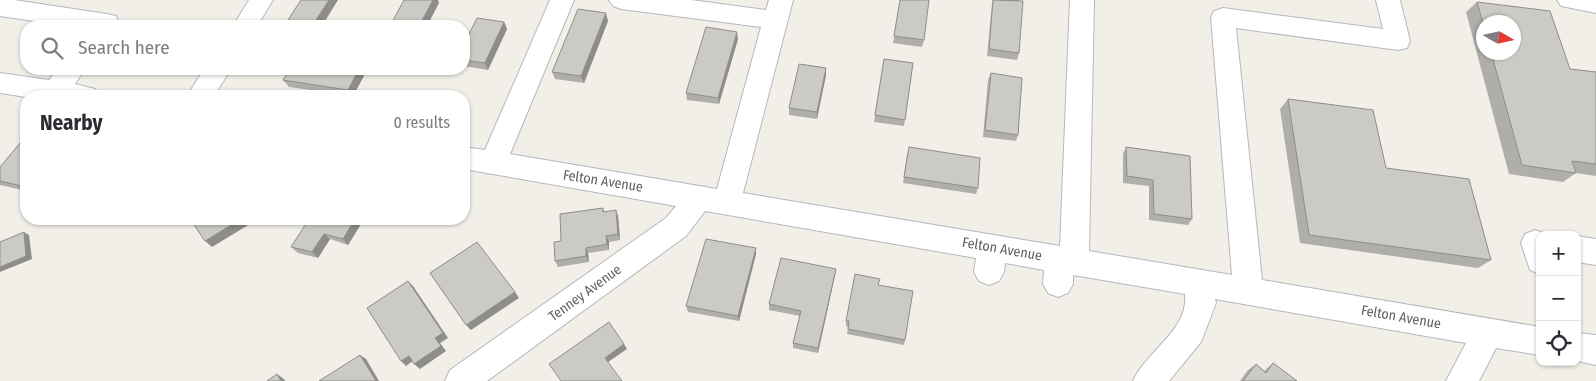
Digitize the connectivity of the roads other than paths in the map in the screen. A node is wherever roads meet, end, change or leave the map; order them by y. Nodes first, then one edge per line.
1 (261, 0) edge
2 (562, 0) edge
3 (621, 0) edge
4 (1082, 0) edge
5 (1388, 0) edge
6 (1568, 0) edge
7 (1596, 4) edge
8 (0, 7) edge
9 (778, 10) edge
10 (88, 20) edge
11 (249, 20) edge
12 (68, 75) edge
13 (214, 75) edge
14 (0, 83) edge
15 (48, 90) edge
16 (56, 90) edge
17 (204, 90) edge
18 (470, 159) edge
19 (492, 162) junction
20 (714, 199) junction
21 (1581, 250) edge
22 (1596, 252) edge
23 (1064, 268) junction
24 (1199, 283) junction
25 (1248, 291) junction
26 (1488, 332) junction
27 (1536, 340) edge
28 (1581, 348) edge
29 (1596, 350) edge
30 (461, 381) edge
31 (1149, 381) edge
32 (1462, 381) edge

1 - 11 street
2 - 19 street
3 - 9 street
4 - 23 street
5 - 25 street
6 - 7 street
8 - 10 street
9 - 20 street
12 - 16 street
13 - 17 street
14 - 15 street
18 - 19 street, Felton Avenue
19 - 20 street, Felton Avenue
20 - 23 street, Felton Avenue
20 - 30 street, Tenney Avenue
21 - 22 street
23 - 24 street, Felton Avenue
24 - 25 street, Felton Avenue
24 - 31 street
25 - 26 street, Felton Avenue
26 - 27 street, Felton Avenue
26 - 32 street
28 - 29 street

